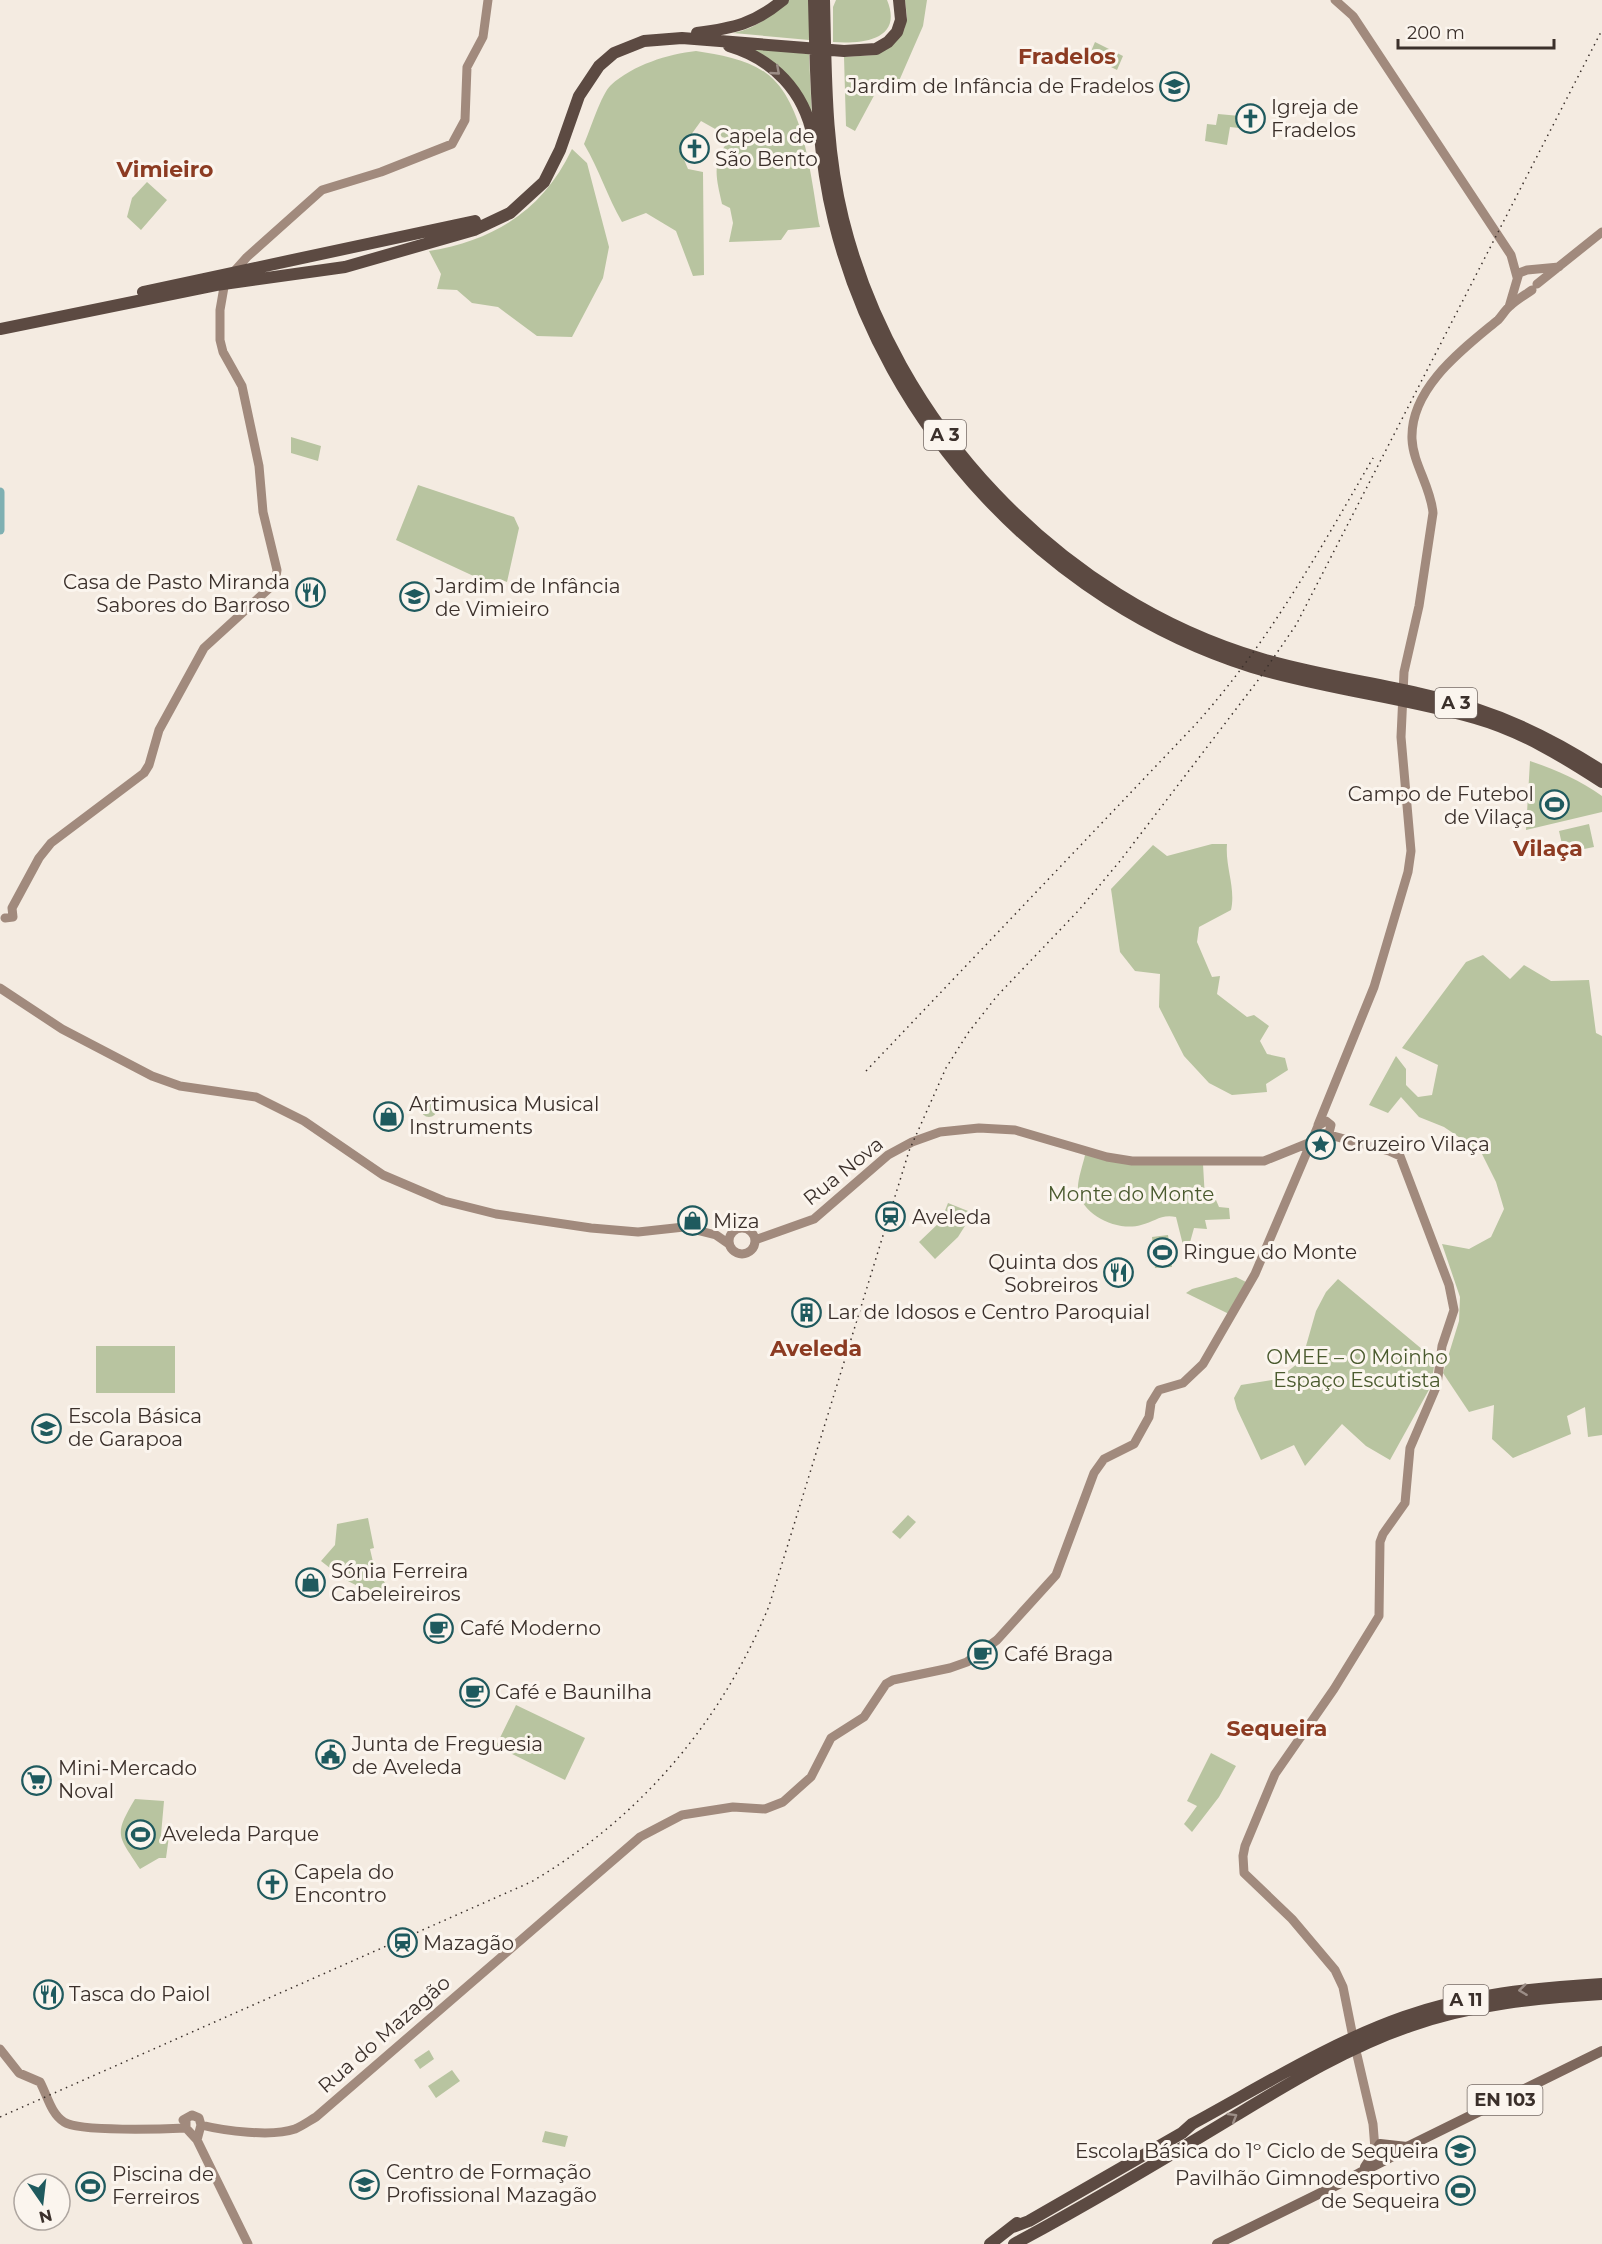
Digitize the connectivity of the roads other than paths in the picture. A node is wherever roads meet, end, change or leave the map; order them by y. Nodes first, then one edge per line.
1 (488, 0) edge
2 (783, 0) edge
3 (814, 0) edge
4 (824, 0) edge
5 (832, 0) edge
6 (892, 0) edge
7 (898, 0) edge
8 (1335, 0) edge
9 (825, 34) junction
10 (701, 37) junction
11 (844, 49) junction
12 (828, 194) junction
13 (1602, 232) edge
14 (1511, 255) junction
15 (1561, 266) junction
16 (282, 269) junction
17 (1529, 270) junction
18 (1517, 279) junction
19 (1535, 287) junction
20 (1509, 307) junction
21 (0, 321) edge
22 (0, 328) edge
23 (1069, 566) junction
24 (1298, 673) junction
25 (1602, 771) edge
26 (1602, 782) edge
27 (3, 920) edge
28 (0, 988) edge
29 (1324, 1128) junction
30 (1310, 1143) junction
31 (732, 1232) junction
32 (716, 1234) junction
33 (757, 1237) junction
34 (729, 1244) junction
35 (1602, 1984) edge
36 (1602, 1994) edge
37 (1352, 2032) dead end
38 (0, 2049) edge
39 (1602, 2051) edge
40 (1357, 2055) dead end
41 (1373, 2124) junction
42 (192, 2126) junction
43 (1199, 2138) junction
44 (1389, 2148) junction
45 (1377, 2154) junction
46 (248, 2244) edge
47 (990, 2244) edge
48 (1008, 2244) edge
49 (1014, 2244) edge
50 (1023, 2244) edge
51 (1217, 2244) edge

1 - 27 street
2 - 10 highway
3 - 12 highway, A 3
4 - 9 highway, A 3
5 - 9 highway
6 - 11 highway
7 - 11 highway
8 - 14 street
9 - 23 highway, A 3
10 - 11 highway
10 -> 12 highway
10 - 16 highway
10 - 16 highway
12 - 23 highway, A 3
13 - 15 street
14 - 17 street
14 - 18 street
15 - 17 street
15 - 19 street
16 - 21 highway
16 - 22 highway
17 - 18 street
17 - 19 street
18 - 19 street
18 - 20 street
19 - 20 street
20 - 29 street
23 - 24 highway, A 3
24 - 25 highway, A 3
24 - 26 highway, A 3
28 - 32 street
29 - 30 street, Rua Nova
29 - 37 street
30 - 33 street, Rua Nova
30 - 42 street, Rua do Mazagão
31 - 32 street
31 - 33 street
31 - 34 street
32 - 34 street
33 - 34 street
35 -> 47 highway, A 11
43 -> 36 highway, A 11
38 - 42 street
39 - 44 main road, EN 103
40 - 41 street
41 - 44 street
41 - 45 street
42 - 46 street
43 - 48 highway, A 11
43 - 49 highway, A 11
43 - 50 highway, A 11
44 - 45 main road
44 - 45 main road
45 - 51 main road

